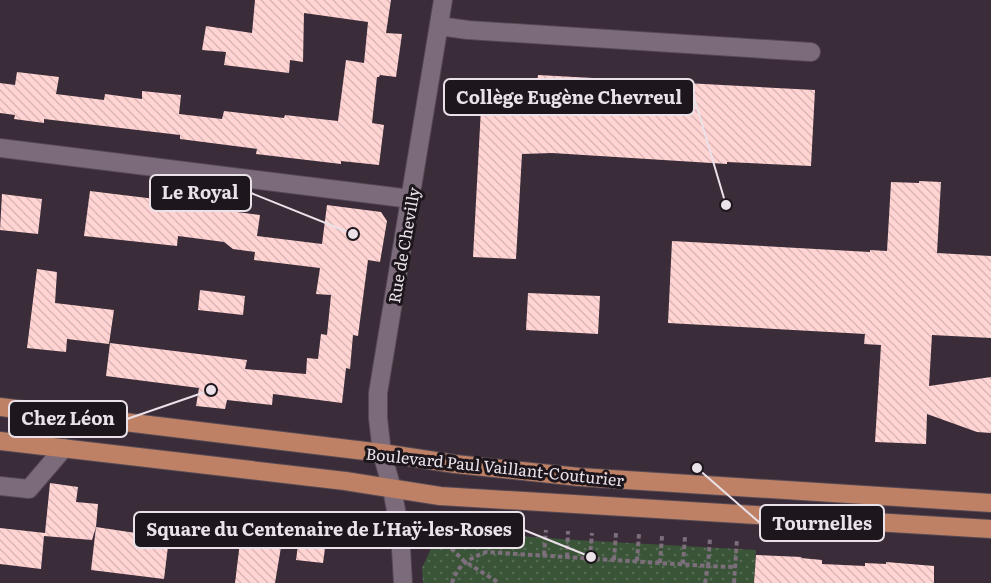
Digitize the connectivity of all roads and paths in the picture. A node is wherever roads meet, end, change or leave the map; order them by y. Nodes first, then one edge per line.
1 (443, 0) edge
2 (439, 26) junction
3 (811, 52) dead end
4 (0, 148) edge
5 (411, 199) junction
6 (0, 407) edge
7 (0, 441) edge
8 (64, 448) junction
9 (382, 453) junction
10 (0, 486) edge
11 (392, 489) junction
12 (991, 503) edge
13 (430, 527) dead end
14 (991, 529) edge
15 (546, 530) dead end
16 (568, 531) dead end
17 (592, 532) dead end
18 (616, 533) dead end
19 (639, 534) dead end
20 (662, 536) dead end
21 (685, 537) dead end
22 (710, 538) dead end
23 (737, 539) dead end
24 (544, 555) junction
25 (567, 556) junction
26 (590, 558) junction
27 (614, 560) junction
28 (464, 561) junction
29 (637, 561) junction
30 (660, 562) junction
31 (683, 564) junction
32 (708, 566) junction
33 (735, 567) junction
34 (403, 583) edge
35 (452, 583) edge
36 (499, 583) edge
37 (705, 583) edge
38 (734, 583) edge

1 - 2 street, Rue de Chevilly
2 - 3 street
2 - 5 street, Rue de Chevilly
4 - 5 street
5 - 9 street, Rue de Chevilly
6 - 9 main road, Boulevard Paul Vaillant-Couturier
7 - 8 main road, Boulevard Paul Vaillant-Couturier
8 - 10 street
8 - 11 main road, Boulevard Paul Vaillant-Couturier
9 - 11 street, Rue de Chevilly
9 - 12 main road, Boulevard Paul Vaillant-Couturier
11 - 14 main road, Boulevard Paul Vaillant-Couturier
11 - 34 street, Rue de Chevilly
13 - 28 path
15 - 24 path
16 - 25 path
17 - 26 path
18 - 27 path
19 - 29 path
20 - 30 path
21 - 31 path
22 - 32 path
23 - 33 path
24 - 25 path
24 - 28 path
25 - 26 path
26 - 27 path
27 - 29 path
28 - 35 path
28 - 36 path
29 - 30 path
30 - 31 path
31 - 32 path
32 - 33 path
32 - 37 path
33 - 38 path

